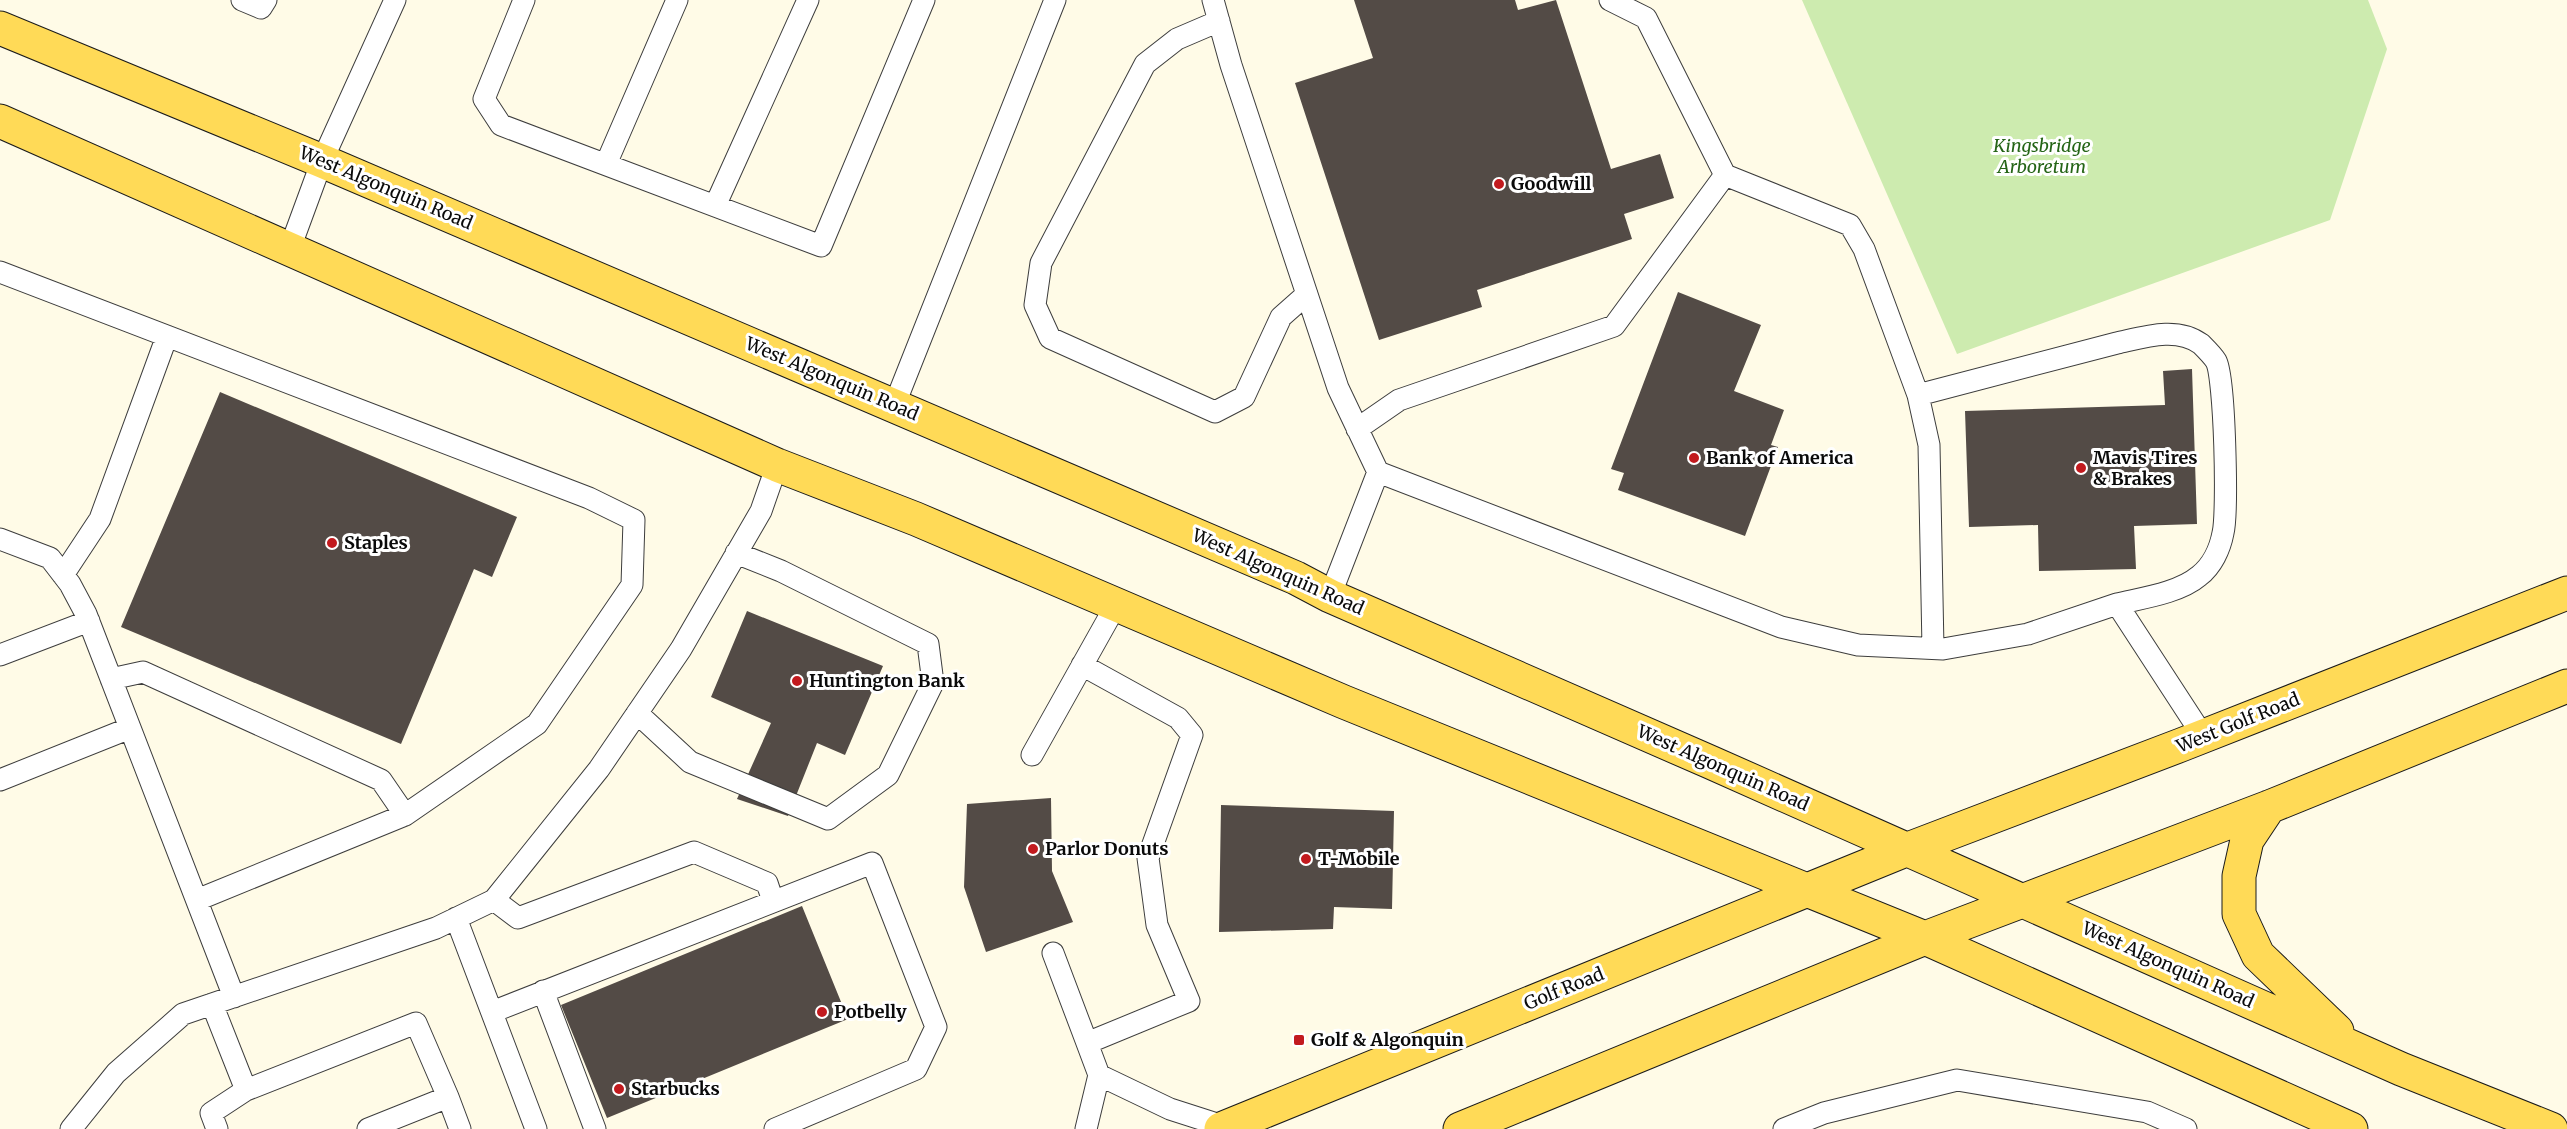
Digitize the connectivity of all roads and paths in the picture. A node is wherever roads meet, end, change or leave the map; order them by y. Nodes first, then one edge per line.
1 (243, 0) edge
2 (266, 0) edge
3 (395, 0) edge
4 (524, 0) edge
5 (677, 0) edge
6 (808, 0) edge
7 (924, 0) edge
8 (1055, 0) edge
9 (1214, 0) edge
10 (1610, 0) edge
11 (1219, 21) junction
12 (0, 28) edge
13 (0, 121) edge
14 (322, 161) junction
15 (606, 164) junction
16 (1725, 174) junction
17 (715, 206) junction
18 (290, 248) junction
19 (0, 272) edge
20 (1307, 294) junction
21 (167, 336) junction
22 (1918, 395) junction
23 (894, 406) junction
24 (1357, 429) junction
25 (777, 465) junction
26 (1378, 472) junction
27 (0, 539) edge
28 (736, 553) junction
29 (63, 575) junction
30 (2567, 593) edge
31 (1330, 596) junction
32 (1116, 604) junction
33 (2117, 604) junction
34 (89, 621) junction
35 (1933, 648) junction
36 (0, 655) edge
37 (1082, 665) junction
38 (111, 679) junction
39 (2567, 686) edge
40 (637, 713) junction
41 (130, 728) junction
42 (2203, 736) junction
43 (1032, 755) dead end
44 (0, 780) edge
45 (2269, 807) junction
46 (405, 815) junction
47 (1908, 849) junction
48 (1810, 889) junction
49 (197, 900) junction
50 (494, 900) junction
51 (773, 901) junction
52 (2024, 901) junction
53 (456, 918) junction
54 (1925, 938) junction
55 (1053, 953) dead end
56 (543, 991) junction
57 (234, 996) junction
58 (212, 1004) junction
59 (492, 1011) junction
60 (1088, 1043) junction
61 (2353, 1047) junction
62 (1099, 1075) junction
63 (246, 1090) junction
64 (448, 1097) junction
65 (208, 1124) edge
66 (1223, 1128) edge
67 (71, 1129) edge
68 (368, 1129) edge
69 (460, 1129) edge
70 (536, 1129) edge
71 (595, 1129) edge
72 (775, 1129) edge
73 (1086, 1129) edge
74 (1460, 1129) edge
75 (1784, 1129) edge
76 (2186, 1129) edge
77 (2351, 1129) edge
78 (2551, 1129) edge

1 - 2 lane
3 - 14 lane
4 - 15 lane
5 - 15 lane
6 - 17 lane
7 - 17 lane
8 - 23 lane
9 - 11 lane
10 - 16 lane
11 - 20 lane
11 - 20 lane
12 - 14 main road, West Algonquin Road
13 - 18 main road
14 - 18 lane
14 - 23 main road, West Algonquin Road
15 - 17 lane
16 - 22 lane
16 - 24 lane
18 - 25 main road
19 - 21 lane
20 - 24 lane
21 - 29 lane
21 - 46 lane
22 - 33 lane
22 - 35 lane
23 - 31 main road, West Algonquin Road
24 - 26 lane
25 - 28 lane
25 - 32 main road
26 - 31 lane
26 - 35 lane
27 - 29 lane
28 - 40 lane
28 - 40 lane
29 - 34 lane
30 - 42 main road, West Golf Road
31 - 47 main road, West Algonquin Road
32 - 37 lane
32 - 48 main road
33 - 35 lane
33 - 42 lane
34 - 36 lane
34 - 38 lane
37 - 43 lane
37 - 60 lane
38 - 41 lane
38 - 46 lane
39 - 45 main road
40 - 50 lane
41 - 44 lane
41 - 49 lane
42 - 47 main road, West Golf Road
45 - 52 main road
45 - 61 main road
46 - 49 lane
47 - 48 main road, Golf Road
47 - 52 main road, West Algonquin Road
48 - 54 main road
48 - 66 main road, Golf Road
49 - 57 lane
50 - 51 lane
50 - 53 lane
51 - 56 lane
51 - 72 lane
52 - 54 main road
52 - 61 main road, West Algonquin Road
53 - 57 lane
53 - 59 lane
54 - 74 main road
54 - 77 main road
55 - 60 lane
56 - 59 lane
56 - 71 lane
57 - 58 lane
58 - 63 lane
58 - 67 lane
59 - 70 lane
60 - 62 lane
61 - 78 main road, West Algonquin Road
62 - 66 lane
62 - 73 lane
63 - 64 lane
63 - 65 lane
64 - 68 lane
64 - 69 lane
75 - 76 lane

